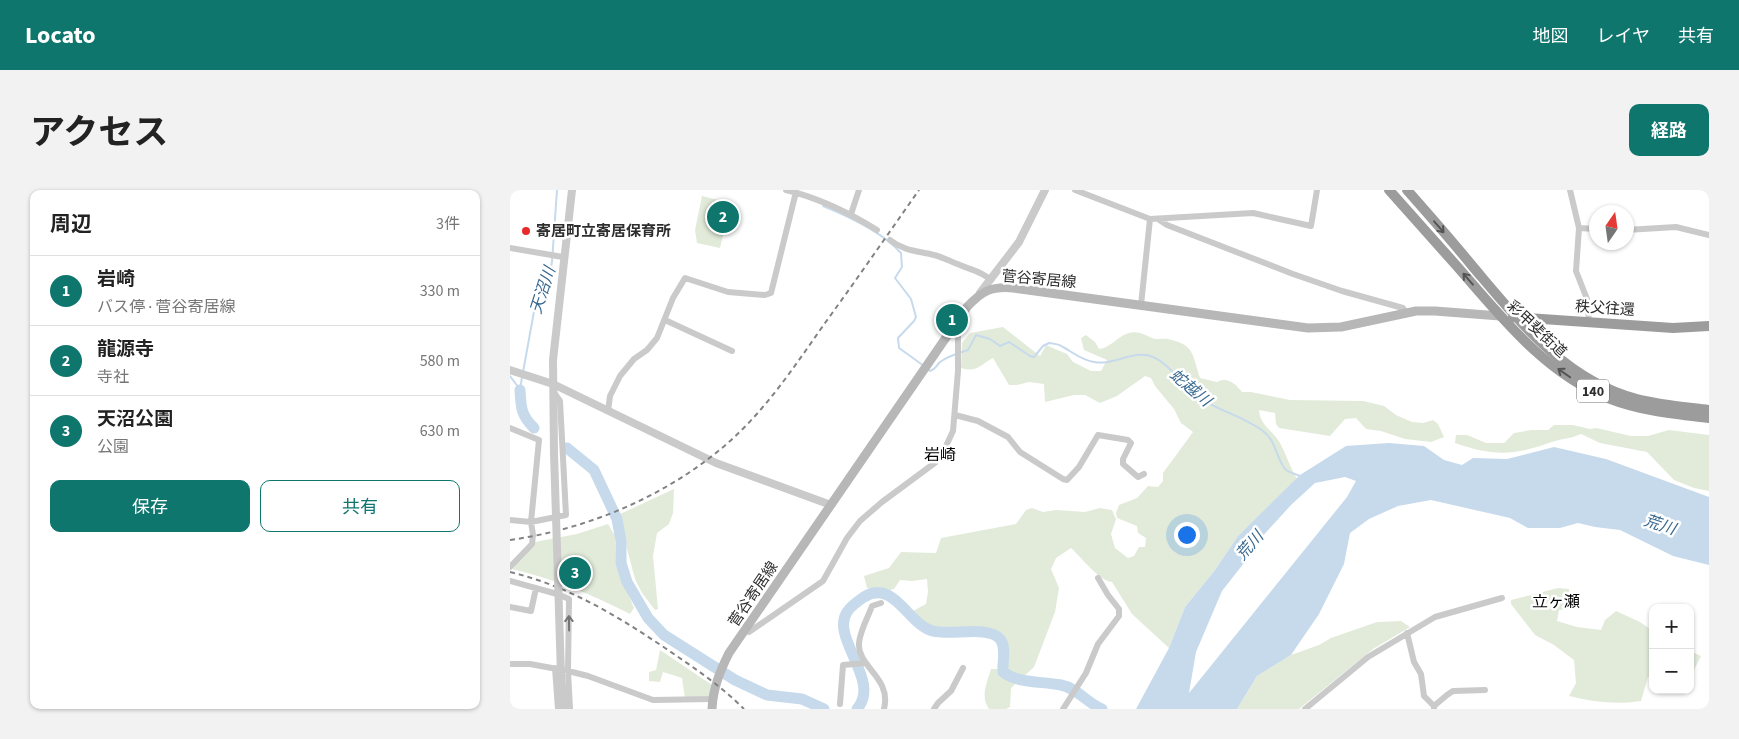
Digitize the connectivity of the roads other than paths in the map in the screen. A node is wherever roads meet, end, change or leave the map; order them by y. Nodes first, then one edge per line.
1 (572, 190) edge
2 (786, 190) edge
3 (858, 190) edge
4 (1045, 190) edge
5 (1075, 190) edge
6 (1317, 190) edge
7 (1389, 190) edge
8 (1407, 190) edge
9 (1570, 190) edge
10 (796, 192) junction
11 (851, 214) junction
12 (1150, 219) junction
13 (1158, 219) junction
14 (1579, 228) junction
15 (1589, 229) edge
16 (877, 230) dead end
17 (1634, 230) edge
18 (1709, 235) edge
19 (890, 240) dead end
20 (1453, 242) junction
21 (510, 248) edge
22 (1444, 251) junction
23 (564, 257) junction
24 (991, 280) junction
25 (978, 295) junction
26 (1141, 305) junction
27 (1406, 313) junction
28 (1500, 316) junction
29 (1516, 317) junction
30 (665, 320) junction
31 (958, 320) junction
32 (1589, 322) junction
33 (1709, 326) edge
34 (732, 352) dead end
35 (511, 370) edge
36 (1590, 384) junction
37 (553, 388) junction
38 (1709, 410) edge
39 (608, 411) junction
40 (955, 415) junction
41 (1709, 418) edge
42 (510, 428) edge
43 (1144, 474) dead end
44 (831, 504) junction
45 (510, 520) edge
46 (531, 522) junction
47 (510, 567) edge
48 (1098, 578) dead end
49 (510, 581) edge
50 (536, 588) junction
51 (1502, 598) dead end
52 (881, 603) dead end
53 (510, 607) edge
54 (746, 628) junction
55 (1407, 633) junction
56 (510, 664) edge
57 (864, 664) junction
58 (555, 668) junction
59 (963, 668) dead end
60 (565, 673) junction
61 (1485, 690) dead end
62 (712, 699) junction
63 (840, 704) dead end
64 (1434, 708) edge
65 (558, 709) edge
66 (564, 709) edge
67 (570, 709) edge
68 (712, 709) edge
69 (884, 709) edge
70 (934, 709) edge
71 (1063, 709) edge
72 (1306, 709) edge

1 - 23 street
2 - 10 street
3 - 11 street
4 - 24 street
5 - 12 street
6 - 13 street
7 - 22 highway, 彩甲斐街道 / 140
8 -> 20 highway, 彩甲斐街道 / 140
9 - 14 street
10 - 11 street
10 - 30 street
11 - 16 street
12 - 13 street
12 - 26 street
13 - 27 street
14 - 15 street
14 - 32 street
17 - 18 street
19 - 24 street
20 - 22 highway
20 - 29 highway, 彩甲斐街道 / 140
21 - 23 street
28 -> 22 highway, 彩甲斐街道 / 140
23 - 37 street
24 - 25 street
25 - 26 main road, 菅谷寄居線
25 - 31 main road, 菅谷寄居線
26 - 27 main road, 菅谷寄居線
27 - 28 main road, 菅谷寄居線
28 - 29 highway, 秩父往還
36 -> 28 highway, 彩甲斐街道 / 140
29 - 32 highway, 秩父往還
29 - 36 highway, 彩甲斐街道 / 140
30 - 34 street
30 - 39 street
31 - 40 street
31 - 44 main road, 菅谷寄居線
32 - 33 highway, 秩父往還
35 - 37 street
36 - 38 highway, 彩甲斐街道 / 140
36 - 41 highway, 彩甲斐街道 / 140
37 - 39 street
37 - 46 street
37 - 60 street, bridge
39 - 44 street
40 - 43 street
40 - 54 street
42 - 46 street
44 - 54 main road, 菅谷寄居線
45 - 46 street
46 - 47 street
48 - 71 street
49 - 50 street
50 - 53 street
60 -> 50 street
51 - 55 street
52 - 57 street
54 - 62 main road, 菅谷寄居線
55 - 64 street
55 - 72 street
56 - 58 street
57 - 63 street
57 - 69 street
58 - 60 street
58 - 65 street
59 - 70 street
60 - 62 street
60 - 66 street
60 - 67 street
61 - 64 street
62 - 68 main road, 菅谷寄居線

